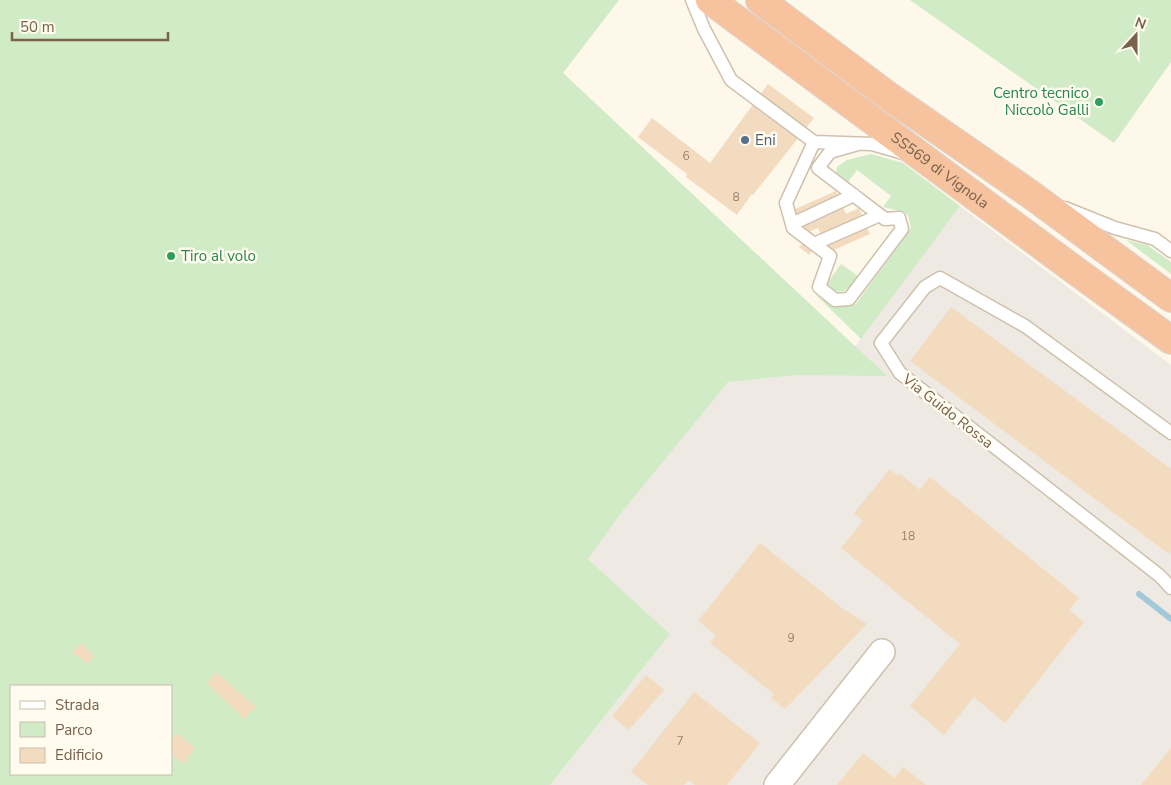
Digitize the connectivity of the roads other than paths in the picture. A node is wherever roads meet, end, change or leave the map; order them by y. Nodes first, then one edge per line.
1 (692, 0) edge
2 (710, 0) edge
3 (760, 0) edge
4 (814, 142) junction
5 (858, 144) junction
6 (924, 158) junction
7 (1030, 194) junction
8 (854, 195) junction
9 (880, 215) junction
10 (792, 224) junction
11 (814, 244) junction
12 (1171, 251) edge
13 (1171, 298) edge
14 (1171, 340) edge
15 (1171, 433) edge
16 (1171, 588) edge
17 (882, 652) dead end
18 (777, 785) edge

1 - 4 lane
2 - 6 highway, SS569 di Vignola
3 - 7 highway, SS569 di Vignola
4 - 5 lane
4 - 10 lane
5 - 6 lane
5 - 8 lane
6 - 14 highway, SS569 di Vignola
7 - 12 lane
7 - 13 highway, SS569 di Vignola
8 - 9 lane
8 - 10 lane
9 - 11 lane
9 - 11 lane
10 - 11 lane
15 - 16 lane, Via Guido Rossa
17 - 18 street

